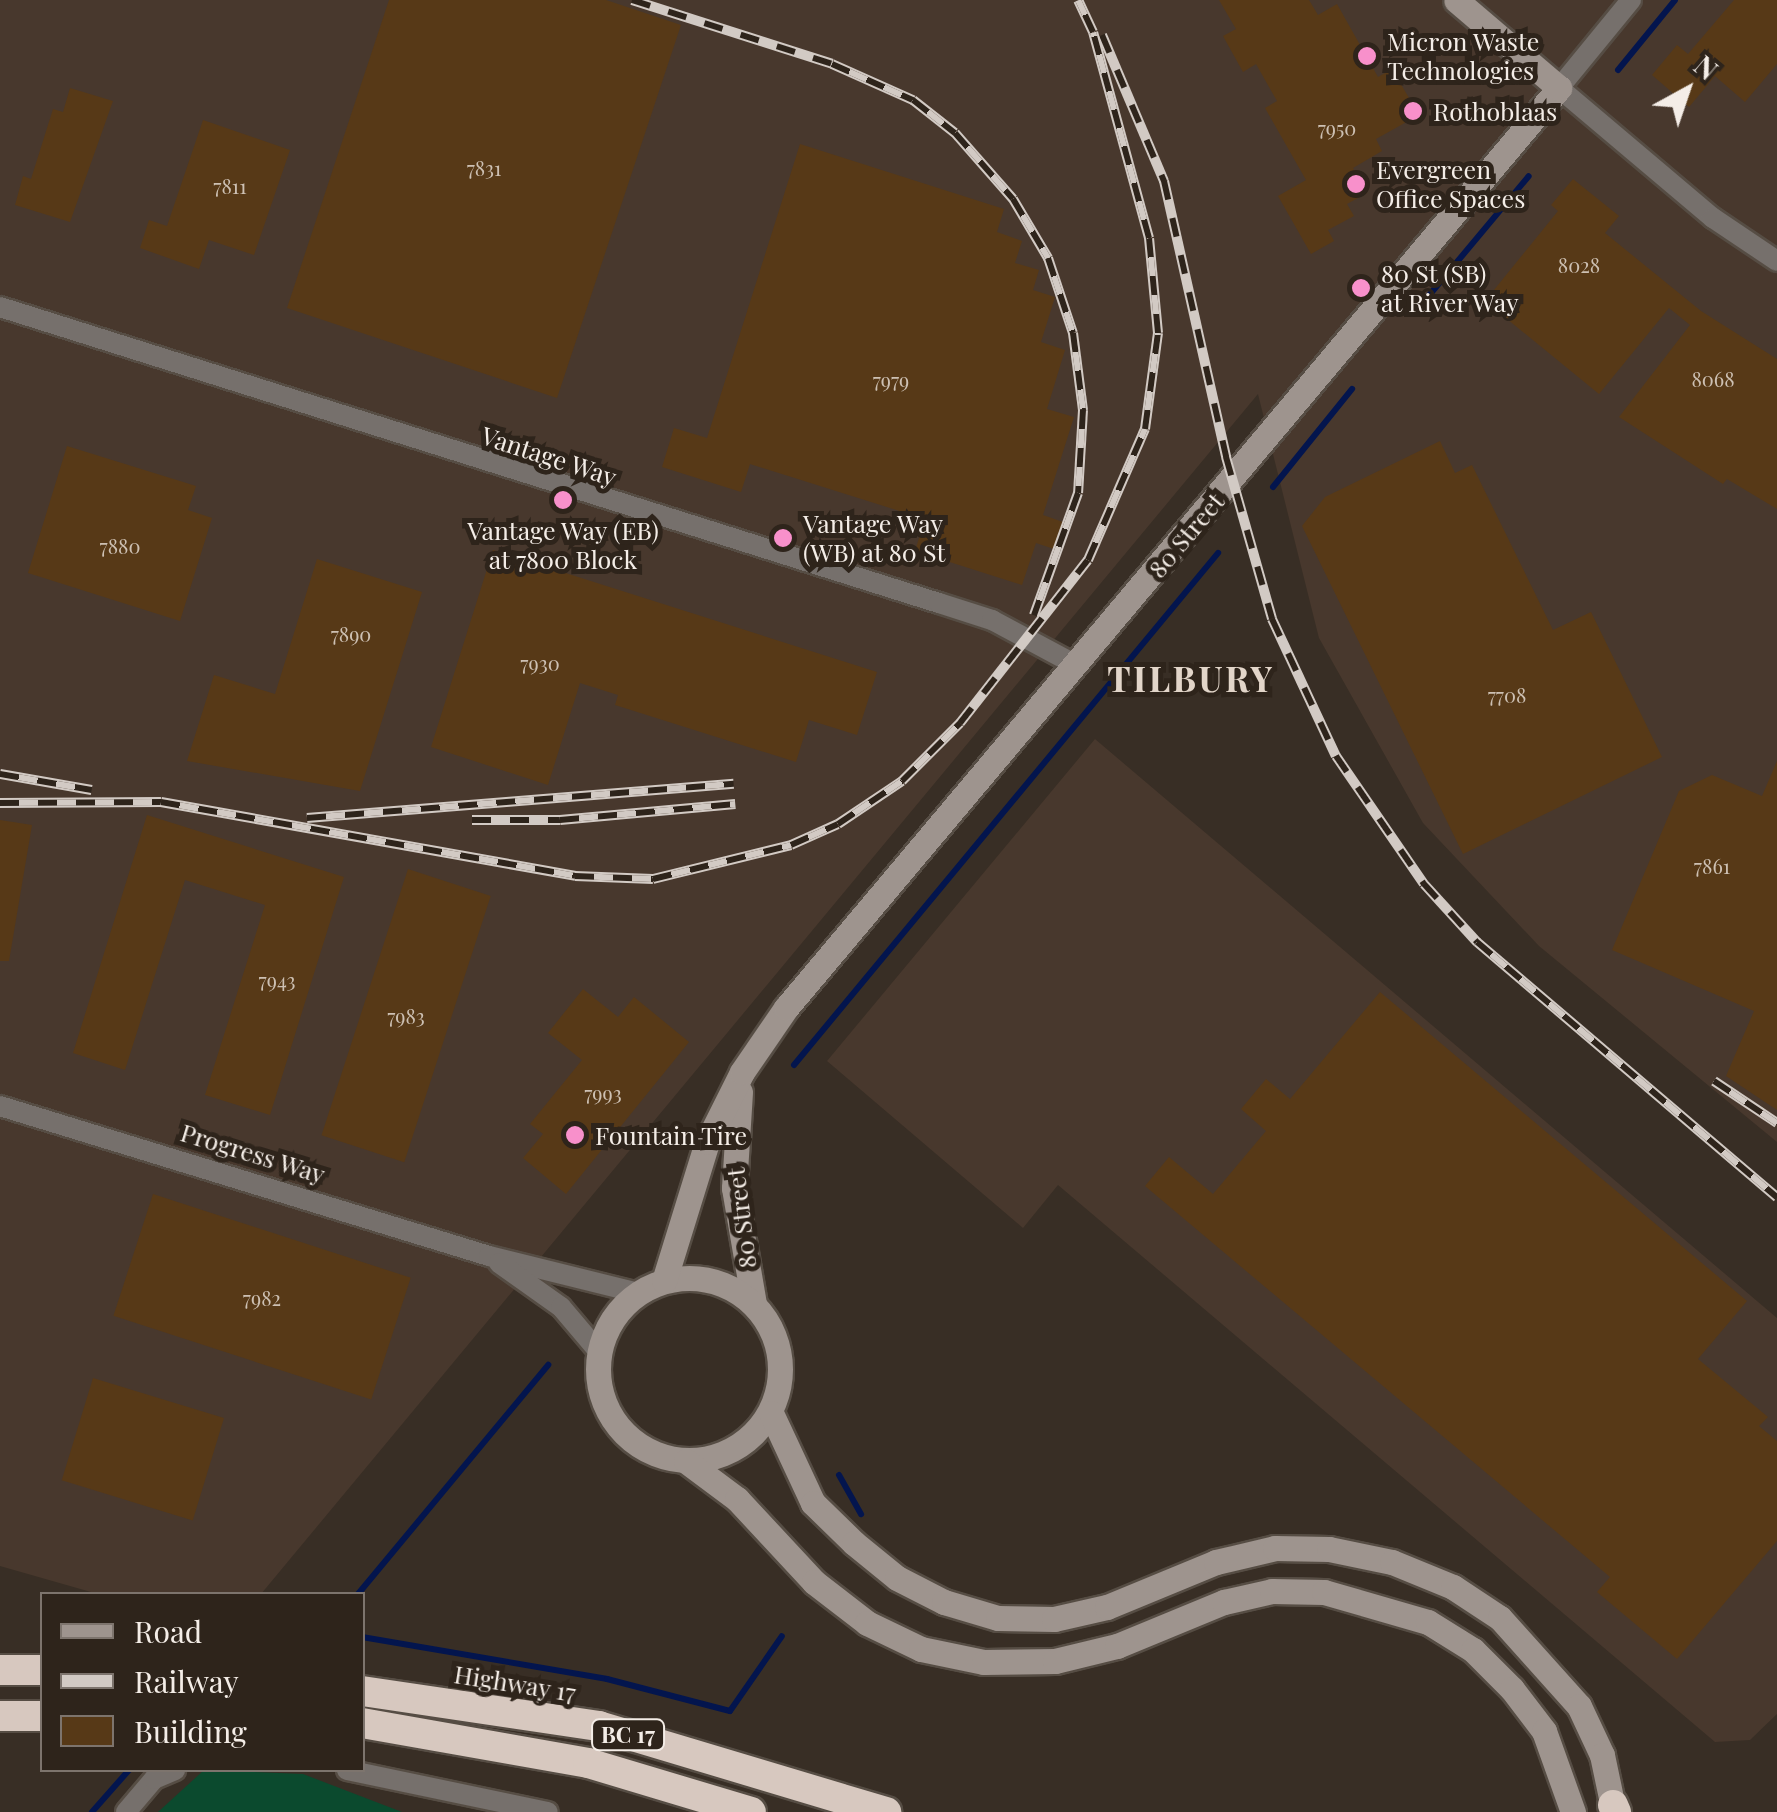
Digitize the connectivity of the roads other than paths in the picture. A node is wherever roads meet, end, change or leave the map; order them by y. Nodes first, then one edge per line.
1 (1456, 0) edge
2 (1631, 0) edge
3 (1560, 88) junction
4 (1777, 261) edge
5 (0, 307) edge
6 (1076, 666) junction
7 (742, 1072) junction
8 (0, 1106) edge
9 (489, 1256) junction
10 (664, 1281) junction
11 (638, 1293) junction
12 (754, 1304) junction
13 (599, 1352) junction
14 (770, 1412) junction
15 (686, 1461) junction
16 (0, 1670) edge
17 (40, 1670) edge
18 (365, 1691) edge
19 (0, 1716) edge
20 (40, 1716) edge
21 (365, 1723) edge
22 (171, 1772) edge
23 (357, 1772) edge
24 (1615, 1810) edge
25 (126, 1812) edge
26 (548, 1812) edge
27 (751, 1812) edge
28 (886, 1812) edge
29 (1572, 1812) edge

1 - 3 street
2 - 3 street, 80 Street
3 - 4 street
3 - 6 street, 80 Street
5 - 6 street, Vantage Way
6 - 7 street, 80 Street
7 - 10 street, 80 Street
7 - 12 street, 80 Street
8 - 9 street, Progress Way
9 - 11 street, Progress Way
9 - 13 street, Progress Way
10 - 11 street
10 - 12 street
11 - 13 street
12 - 14 street
13 - 15 street
14 - 15 street
14 - 24 street
15 - 29 street
16 - 17 highway
18 - 28 highway, Highway 17 / BC 17
19 - 20 highway
21 - 27 highway, BC 17
22 - 25 street
23 - 26 street

